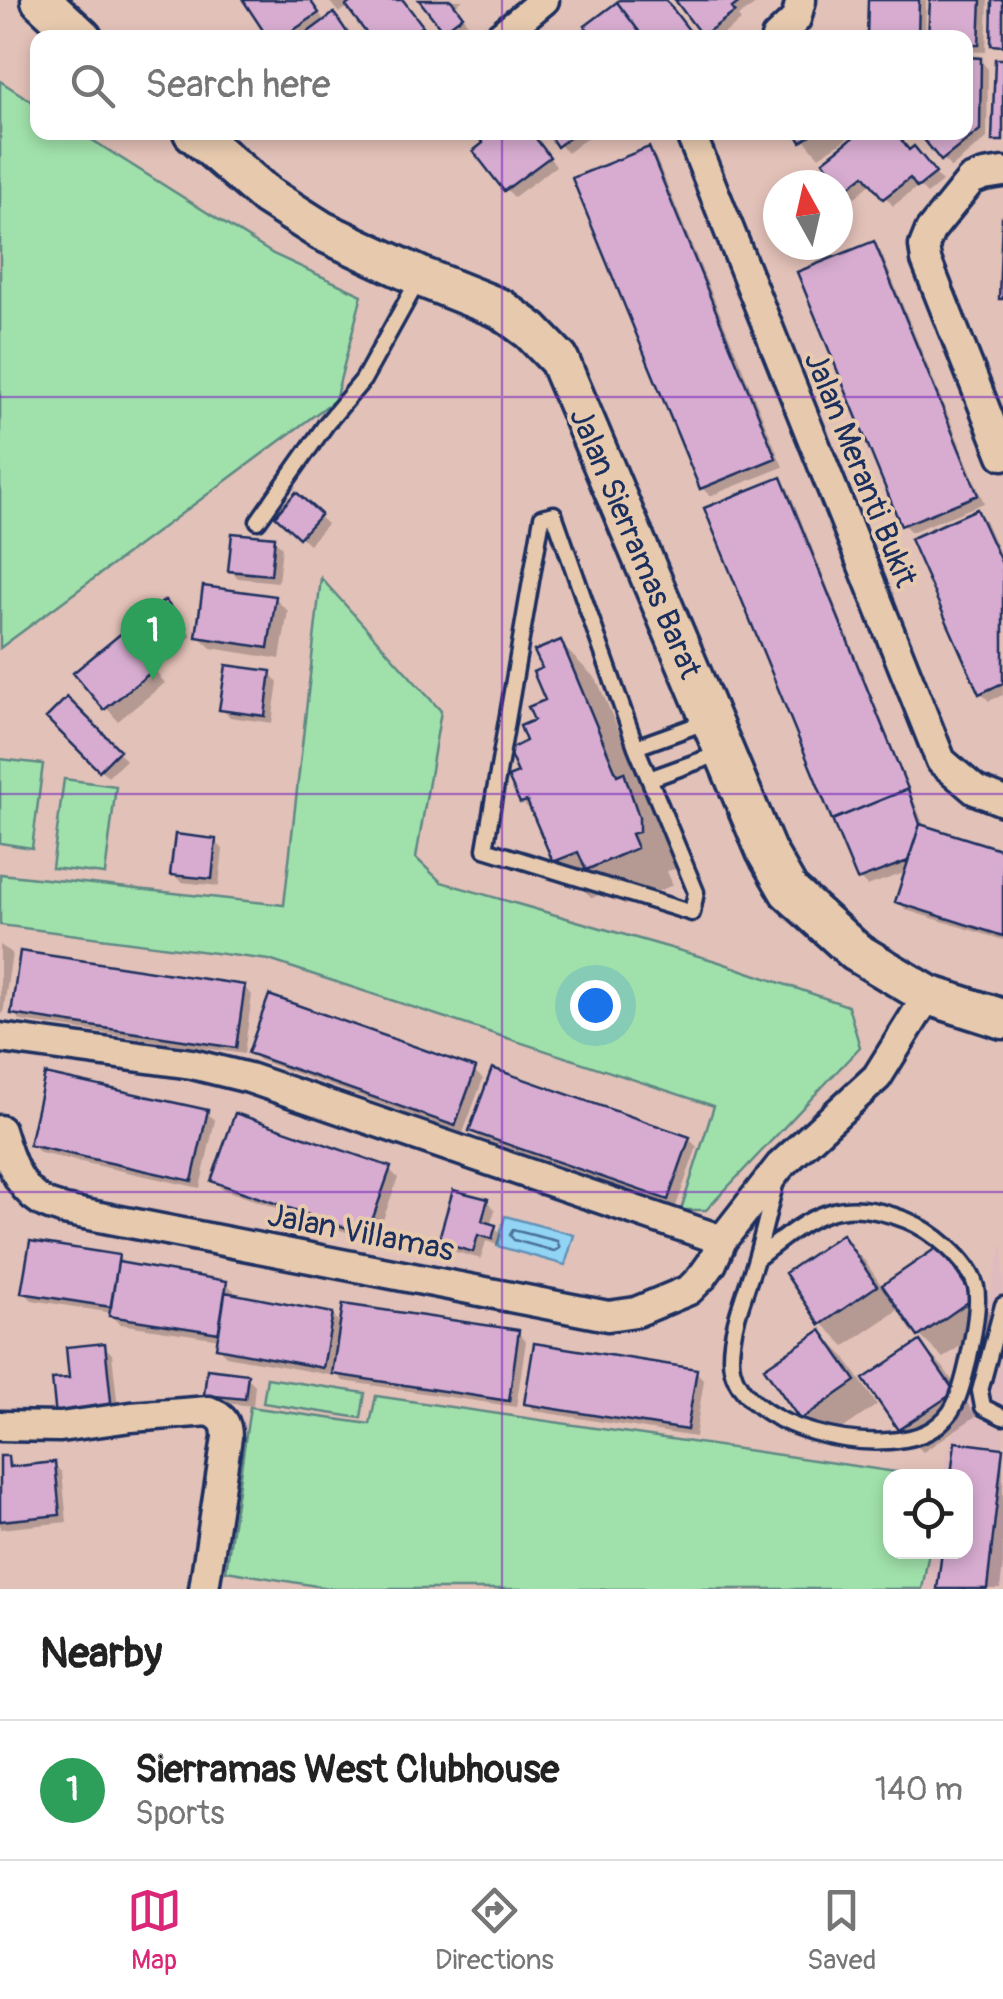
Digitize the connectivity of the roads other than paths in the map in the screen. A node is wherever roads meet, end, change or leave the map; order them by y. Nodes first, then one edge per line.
1 (41, 0) edge
2 (544, 0) edge
3 (801, 0) edge
4 (73, 30) edge
5 (508, 30) edge
6 (784, 30) edge
7 (202, 140) edge
8 (693, 140) edge
9 (1003, 172) edge
10 (421, 277) junction
11 (1003, 454) edge
12 (258, 521) dead end
13 (718, 736) junction
14 (636, 746) junction
15 (649, 778) junction
16 (1003, 801) edge
17 (928, 995) junction
18 (1003, 1019) edge
19 (0, 1038) edge
20 (0, 1130) edge
21 (780, 1166) junction
22 (722, 1240) junction
23 (756, 1259) junction
24 (1003, 1304) edge
25 (1003, 1417) edge
26 (0, 1426) edge
27 (204, 1589) edge

1 - 4 street
2 - 5 street
3 - 6 street
7 - 10 street, Jalan Sierramas Barat
8 - 16 street, Jalan Meranti Bukit
9 - 11 street
10 - 12 lane
10 - 13 street, Jalan Sierramas Barat
13 - 14 lane
13 - 15 lane
13 - 17 street, Jalan Sierramas Barat
14 - 15 lane
14 - 15 lane
17 - 18 street, Jalan Sierramas Barat
17 - 21 street, Jalan Villamas
19 - 22 street
20 - 22 street, Jalan Villamas
21 - 22 street, Jalan Villamas
21 - 23 lane
23 - 23 lane
24 - 25 lane
26 - 27 street

